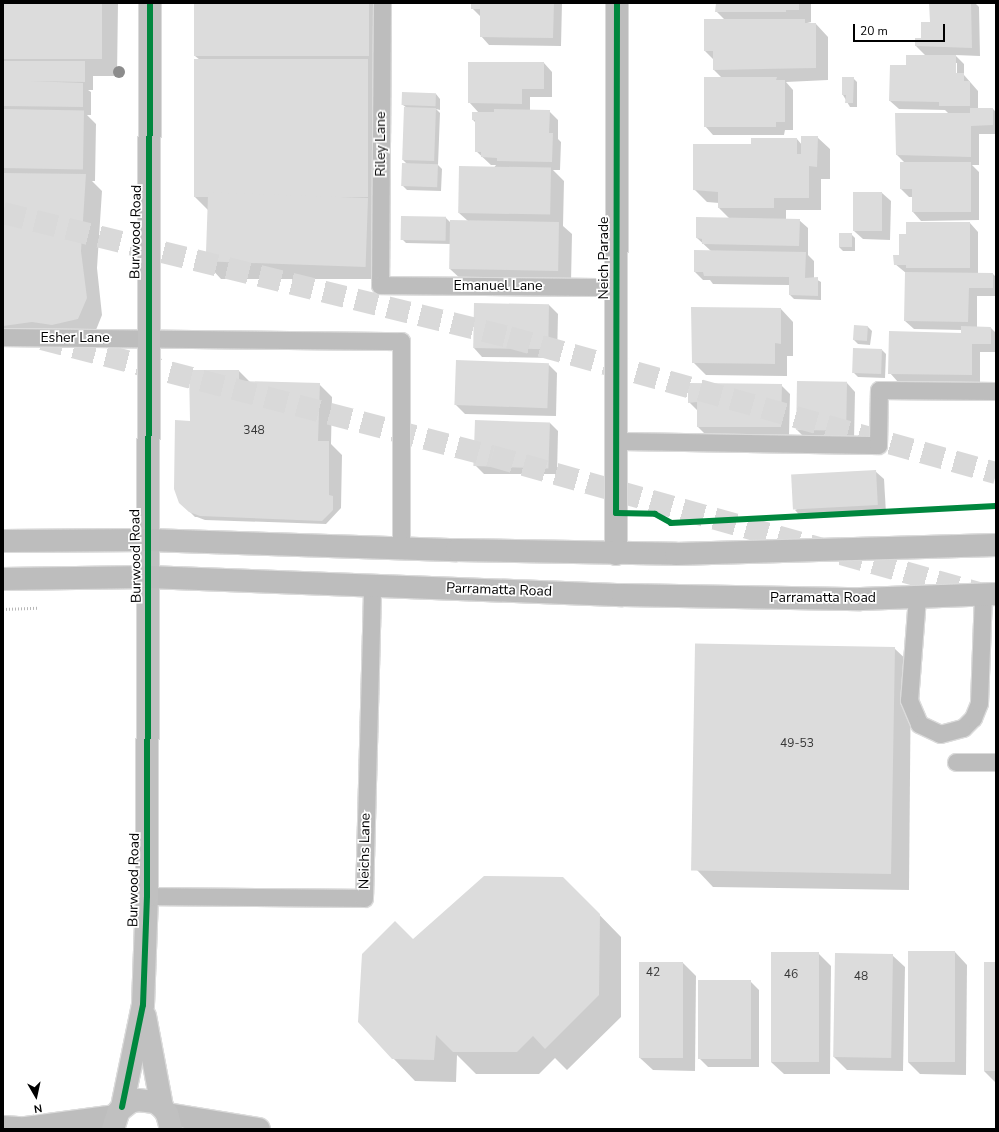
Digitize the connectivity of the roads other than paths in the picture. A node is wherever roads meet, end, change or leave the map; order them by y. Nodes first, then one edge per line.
1 (150, 3) edge
2 (382, 3) edge
3 (617, 3) edge
4 (380, 285) joint
5 (616, 287) junction
6 (3, 337) edge
7 (147, 339) junction
8 (996, 391) edge
9 (615, 441) junction
10 (148, 540) junction
11 (3, 541) edge
12 (996, 545) edge
13 (401, 548) junction
14 (616, 554) junction
15 (148, 577) junction
16 (3, 579) edge
17 (372, 586) junction
18 (989, 594) edge
19 (917, 597) junction
20 (956, 762) dead end
21 (996, 762) edge
22 (146, 896) junction
23 (143, 1005) junction
24 (117, 1117) edge
25 (167, 1117) edge
26 (3, 1127) edge
27 (30, 1128) edge
28 (259, 1129) edge

1 - 7 street, Burwood Road
2 - 4 lane, Riley Lane
3 - 5 main road, Neich Parade
4 - 5 lane, Emanuel Lane
5 - 9 main road, Neich Parade
6 - 7 lane, Esher Lane
7 - 10 street, Burwood Road
7 - 13 lane, Esher Lane
8 - 9 lane
9 - 14 main road, Neich Parade
10 - 11 main road
10 - 13 main road
10 - 15 street, Burwood Road
12 - 14 main road
13 - 14 main road
15 - 16 main road, Parramatta Road
15 - 17 main road, Parramatta Road
15 - 22 street, Burwood Road
17 - 19 main road, Parramatta Road
17 - 22 lane, Neichs Lane
18 - 19 main road, Parramatta Road
18 - 19 lane
20 - 21 lane
22 - 23 street, Burwood Road
23 - 24 street, Burwood Road
23 - 25 street, Burwood Road
24 - 25 street
24 - 27 main road
25 - 28 main road
26 - 27 main road

